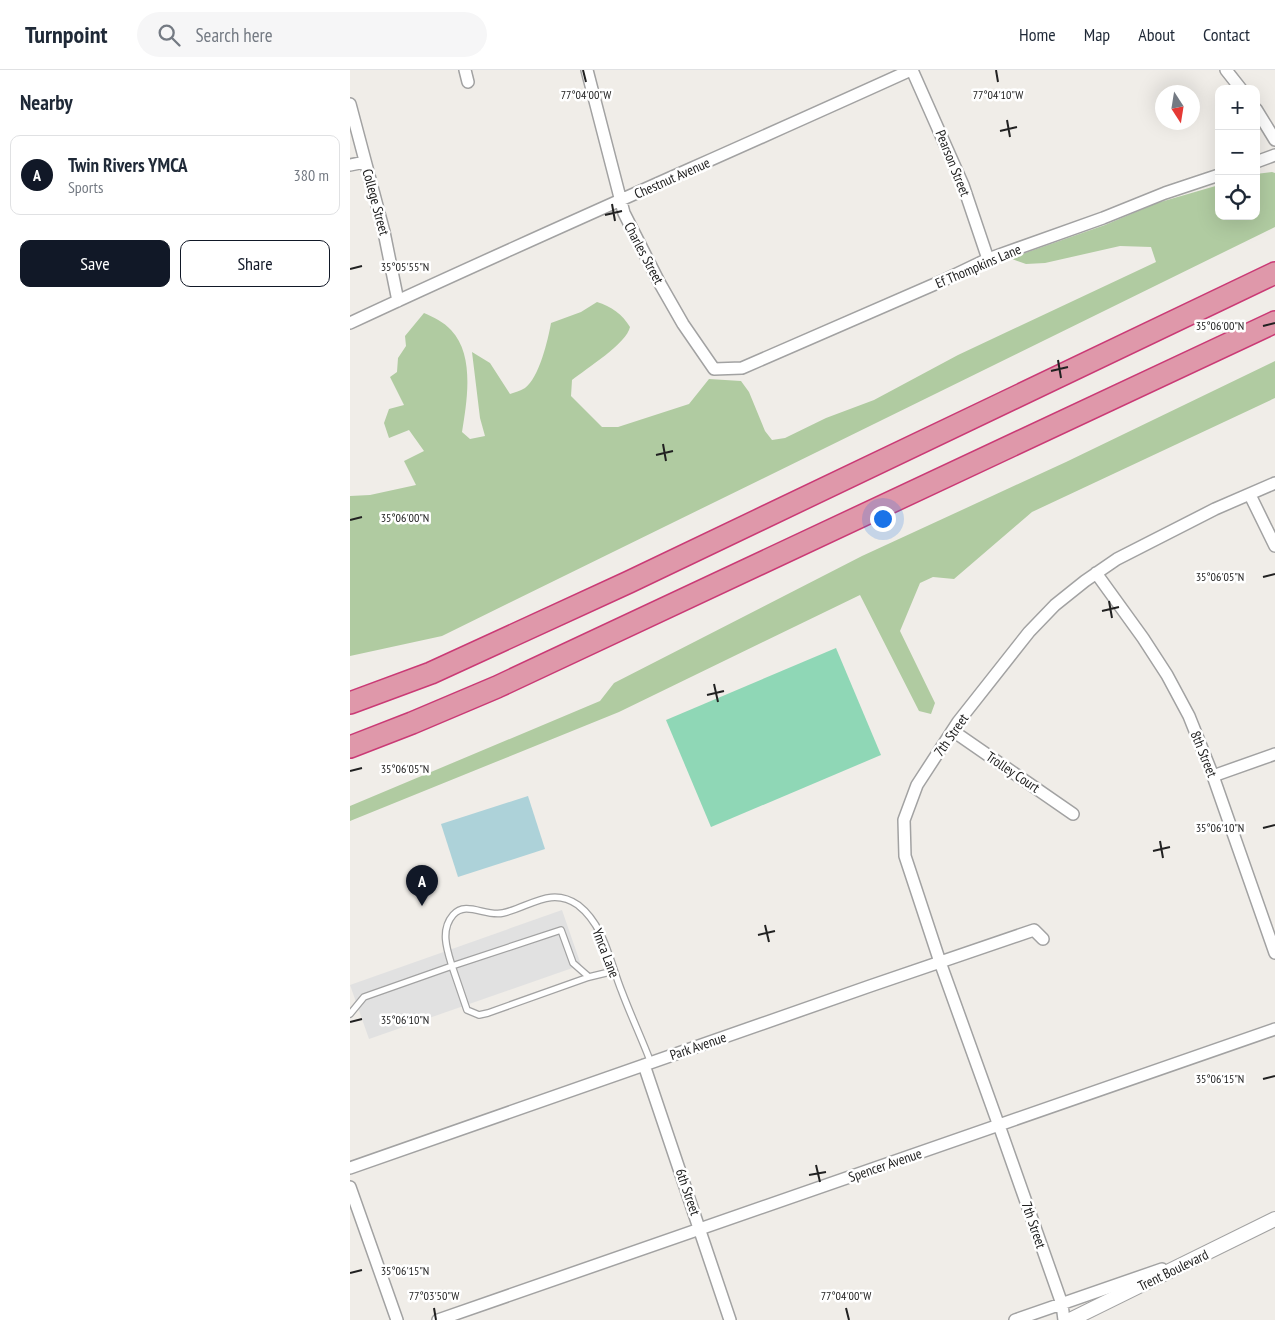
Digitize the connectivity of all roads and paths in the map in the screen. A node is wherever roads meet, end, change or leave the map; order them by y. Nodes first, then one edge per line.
1 (465, 70) edge
2 (587, 70) edge
3 (912, 70) edge
4 (1226, 70) edge
5 (468, 82) dead end
6 (1238, 85) edge
7 (350, 104) edge
8 (1260, 116) edge
9 (1275, 140) edge
10 (1275, 155) edge
11 (1260, 161) edge
12 (365, 162) junction
13 (350, 165) edge
14 (1215, 176) edge
15 (620, 201) junction
16 (988, 258) junction
17 (1275, 273) edge
18 (398, 300) junction
19 (1275, 322) edge
20 (350, 323) edge
21 (742, 368) joint
22 (1275, 483) edge
23 (1250, 495) junction
24 (1275, 546) edge
25 (1096, 574) junction
26 (459, 660) junction
27 (350, 691) edge
28 (350, 703) edge
29 (953, 730) junction
30 (378, 737) junction
31 (350, 748) edge
32 (350, 753) edge
33 (1275, 754) edge
34 (1212, 776) junction
35 (1073, 814) dead end
36 (1043, 939) dead end
37 (1275, 953) edge
38 (940, 962) junction
39 (452, 966) junction
40 (614, 971) junction
41 (589, 977) junction
42 (350, 1014) edge
43 (1275, 1029) edge
44 (1275, 1036) edge
45 (648, 1064) junction
46 (1000, 1129) junction
47 (350, 1168) edge
48 (350, 1186) edge
49 (1275, 1219) edge
50 (701, 1232) junction
51 (1206, 1253) junction
52 (1062, 1304) junction
53 (397, 1320) edge
54 (438, 1320) edge
55 (457, 1320) edge
56 (730, 1320) edge
57 (1015, 1320) edge
58 (1064, 1320) edge
59 (1070, 1320) edge

1 - 5 street
2 - 15 street, Charles Street
3 - 15 street, Chestnut Avenue
3 - 16 street, Pearson Street
4 - 6 street
7 - 12 street, College Street
8 - 9 street
10 - 11 street
12 - 13 street
12 - 18 street, College Street
14 - 16 street, Ef Thompkins Lane
15 - 18 street, Chestnut Avenue
15 - 21 street, Charles Street
16 - 21 street, Ef Thompkins Lane
17 - 26 highway
18 - 20 street, Chestnut Avenue
19 - 30 highway
22 - 23 street, 7th Street
23 - 24 street
23 - 25 street, 7th Street
25 - 29 street, 7th Street
25 - 34 street, 8th Street
26 - 27 highway
26 - 28 highway
29 - 35 street, Trolley Court
29 - 38 street, 7th Street
30 - 31 highway
30 - 32 highway
33 - 34 street
34 - 37 street, 8th Street
36 - 38 street, Park Avenue
38 - 45 street, Park Avenue
38 - 46 street, 7th Street
39 - 40 lane, Ymca Lane
39 - 41 lane
39 - 41 lane
39 - 42 lane
40 - 41 lane
40 - 45 lane, Ymca Lane
43 - 46 street, Spencer Avenue
44 - 46 street, Spencer Avenue
45 - 47 street, Park Avenue
45 - 50 street, 6th Street
46 - 50 street, Spencer Avenue
46 - 52 street, 7th Street
48 - 53 street
49 - 51 street, Trent Boulevard
50 - 54 street, Spencer Avenue
50 - 55 street, Spencer Avenue
50 - 56 street, 6th Street
51 - 52 street
51 - 59 street, Trent Boulevard
52 - 57 street
52 - 58 street, 7th Street

